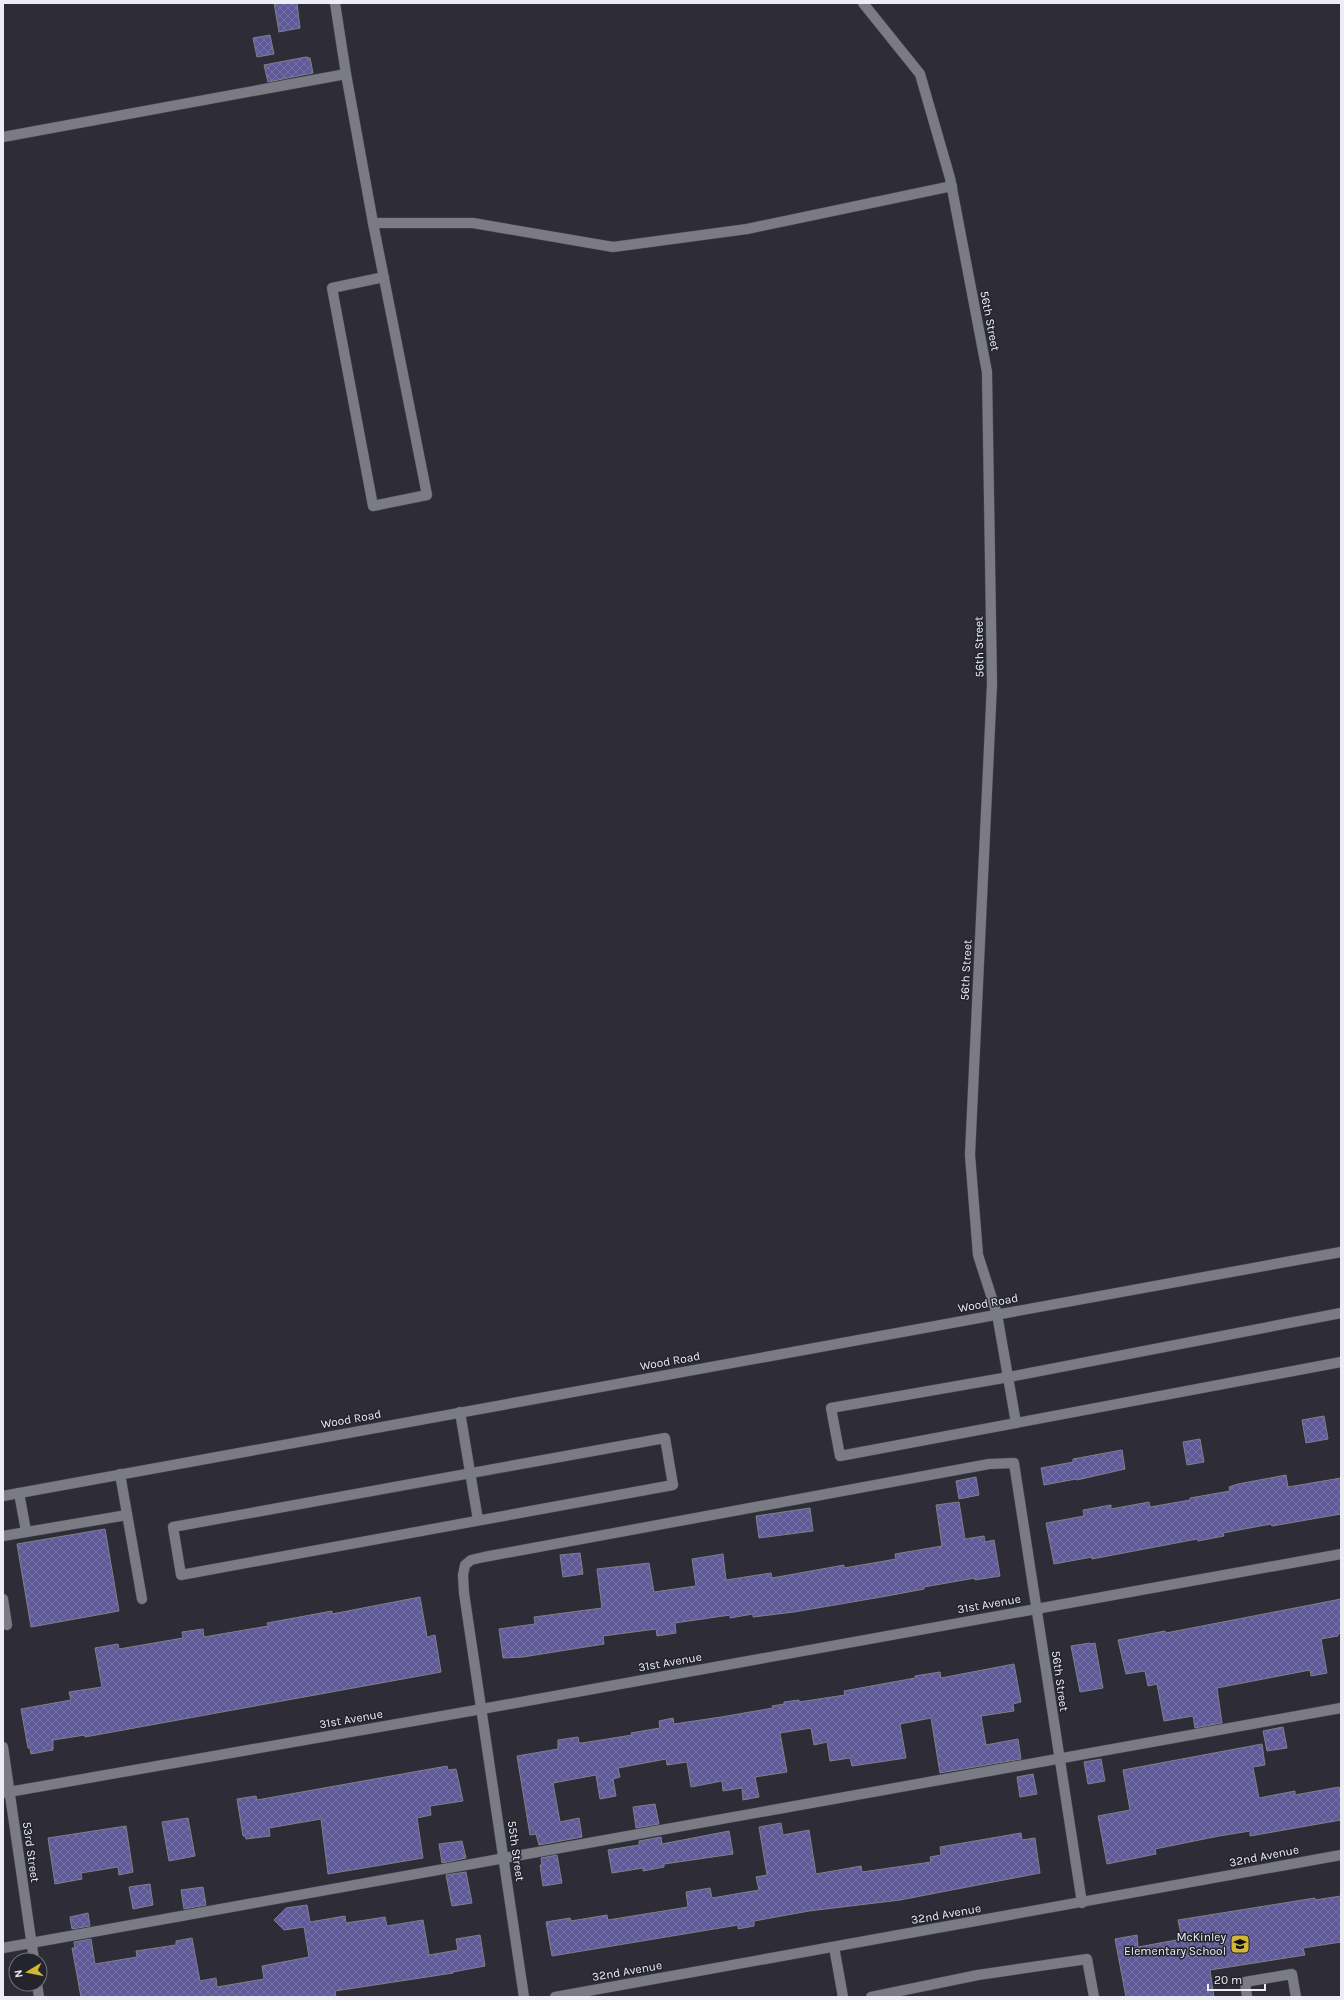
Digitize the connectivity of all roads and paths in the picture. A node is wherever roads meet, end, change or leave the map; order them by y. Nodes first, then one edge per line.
1 (335, 3) edge
2 (863, 3) edge
3 (346, 74) junction
4 (3, 137) edge
5 (952, 186) junction
6 (373, 223) junction
7 (384, 277) junction
8 (1341, 1252) edge
9 (1341, 1313) edge
10 (997, 1314) junction
11 (1341, 1362) edge
12 (1009, 1377) junction
13 (460, 1412) junction
14 (1016, 1423) junction
15 (1014, 1463) joint
16 (470, 1473) junction
17 (120, 1474) junction
18 (19, 1493) junction
19 (3, 1496) edge
20 (127, 1515) junction
21 (478, 1520) junction
22 (26, 1531) junction
23 (3, 1536) edge
24 (1341, 1554) edge
25 (3, 1599) edge
26 (142, 1599) dead end
27 (1036, 1608) junction
28 (7, 1624) dead end
29 (1341, 1708) edge
30 (482, 1709) junction
31 (3, 1747) edge
32 (1059, 1759) junction
33 (6, 1792) edge
34 (1341, 1855) edge
35 (504, 1859) junction
36 (1082, 1903) junction
37 (31, 1943) junction
38 (834, 1947) junction
39 (3, 1948) edge
40 (33, 1952) edge
41 (565, 1996) edge
42 (524, 1997) edge
43 (555, 1997) edge
44 (843, 1997) edge
45 (871, 1997) edge
46 (1094, 1997) edge
47 (1247, 1997) edge
48 (1296, 1997) edge

1 - 3 street
2 - 5 street, 56th Street
3 - 4 street
3 - 6 street
5 - 6 street
5 - 10 street, 56th Street
6 - 7 street
7 - 7 street
8 - 10 street, Wood Road
9 - 12 street
10 - 12 street, 56th Street
10 - 13 street, Wood Road
11 - 14 street
12 - 14 street, 56th Street
12 - 14 street
13 - 16 street
13 - 17 street, Wood Road
15 - 27 street, 56th Street
15 - 30 street, 55th Street
16 - 21 street
16 - 21 street
16 - 21 street
17 - 18 street, Wood Road
17 - 20 street
18 - 19 street, Wood Road
18 - 22 street
20 - 22 street
20 - 26 street
22 - 23 street
24 - 27 street, 31st Avenue
25 - 28 street
27 - 30 street, 31st Avenue
27 - 32 street, 56th Street
29 - 32 street
30 - 33 street, 31st Avenue
30 - 35 street, 55th Street
31 - 33 street, 53rd Street
32 - 35 street
32 - 36 street, 56th Street
33 - 37 street, 53rd Street
34 - 36 street, 32nd Avenue
35 - 37 street
35 - 42 street, 55th Street
36 - 38 street, 32nd Avenue
37 - 39 street
37 - 40 street, 53rd Street
38 - 41 street, 32nd Avenue
38 - 44 street
41 - 43 street, 32nd Avenue
45 - 46 street
47 - 48 street

